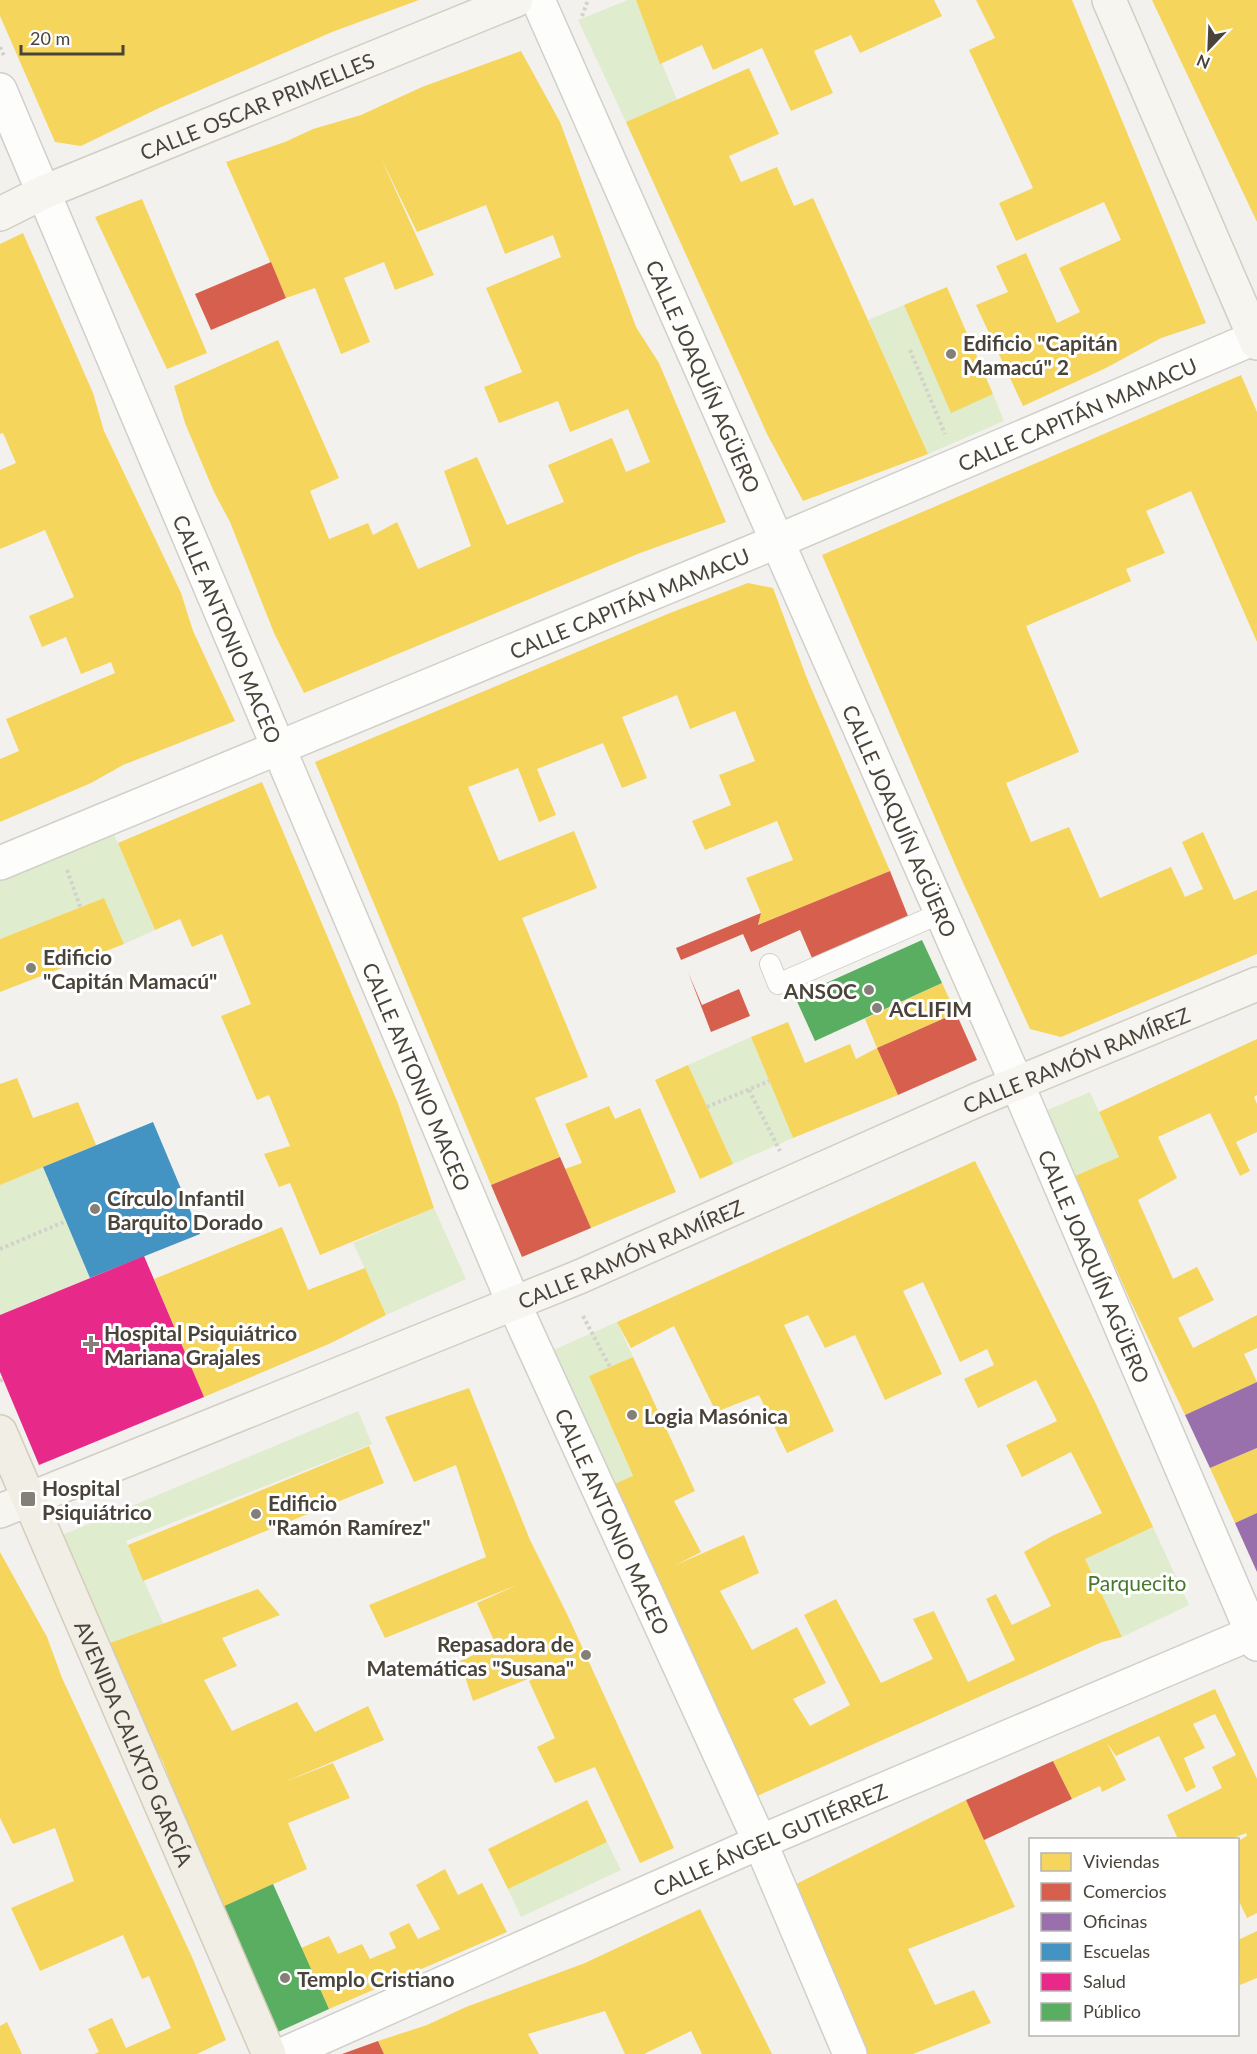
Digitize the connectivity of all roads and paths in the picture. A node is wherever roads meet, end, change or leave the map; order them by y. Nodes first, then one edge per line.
1 (516, 0) edge
2 (538, 0) edge
3 (1108, 0) edge
4 (0, 90) edge
5 (44, 192) junction
6 (0, 214) edge
7 (1256, 339) edge
8 (910, 350) dead end
9 (958, 465) junction
10 (778, 541) junction
11 (279, 747) junction
12 (0, 863) edge
13 (941, 913) junction
14 (771, 964) dead end
15 (1257, 984) edge
16 (769, 1081) dead end
17 (1017, 1084) junction
18 (749, 1090) junction
19 (707, 1107) dead end
20 (797, 1180) junction
21 (66, 1221) dead end
22 (0, 1249) edge
23 (514, 1304) junction
24 (583, 1316) dead end
25 (610, 1367) dead end
26 (0, 1432) edge
27 (14, 1505) edge
28 (1255, 1636) edge
29 (760, 1842) junction
30 (269, 2054) edge
31 (284, 2054) edge
32 (850, 2054) edge

1 - 5 street, CALLE OSCAR PRIMELLES
2 - 10 street, CALLE JOAQUÍN AGÜERO
3 - 7 street
4 - 5 street, CALLE ANTONIO MACEO
5 - 6 street, CALLE OSCAR PRIMELLES
5 - 11 street, CALLE ANTONIO MACEO
7 - 9 street, CALLE CAPITÁN MAMACU
8 - 9 path
9 - 10 street, CALLE CAPITÁN MAMACU
10 - 11 street, CALLE CAPITÁN MAMACU
10 - 13 street, CALLE JOAQUÍN AGÜERO
11 - 12 street, CALLE CAPITÁN MAMACU
11 - 23 street, CALLE ANTONIO MACEO
13 - 14 lane
13 - 17 street, CALLE JOAQUÍN AGÜERO
15 - 17 street, CALLE RAMÓN RAMÍREZ
16 - 18 path
17 - 20 street, CALLE RAMÓN RAMÍREZ
17 - 28 street, CALLE JOAQUÍN AGÜERO
18 - 19 path
18 - 20 path
20 - 23 street, CALLE RAMÓN RAMÍREZ
21 - 22 path
23 - 27 street, CALLE RAMÓN RAMÍREZ
23 - 29 street, CALLE ANTONIO MACEO
24 - 25 path
26 - 27 main road, AVENIDA CALIXTO GARCÍA
27 - 30 main road, AVENIDA CALIXTO GARCÍA
28 - 29 street, CALLE ÁNGEL GUTIÉRREZ
29 - 31 street, CALLE ÁNGEL GUTIÉRREZ
29 - 32 street, CALLE ANTONIO MACEO

